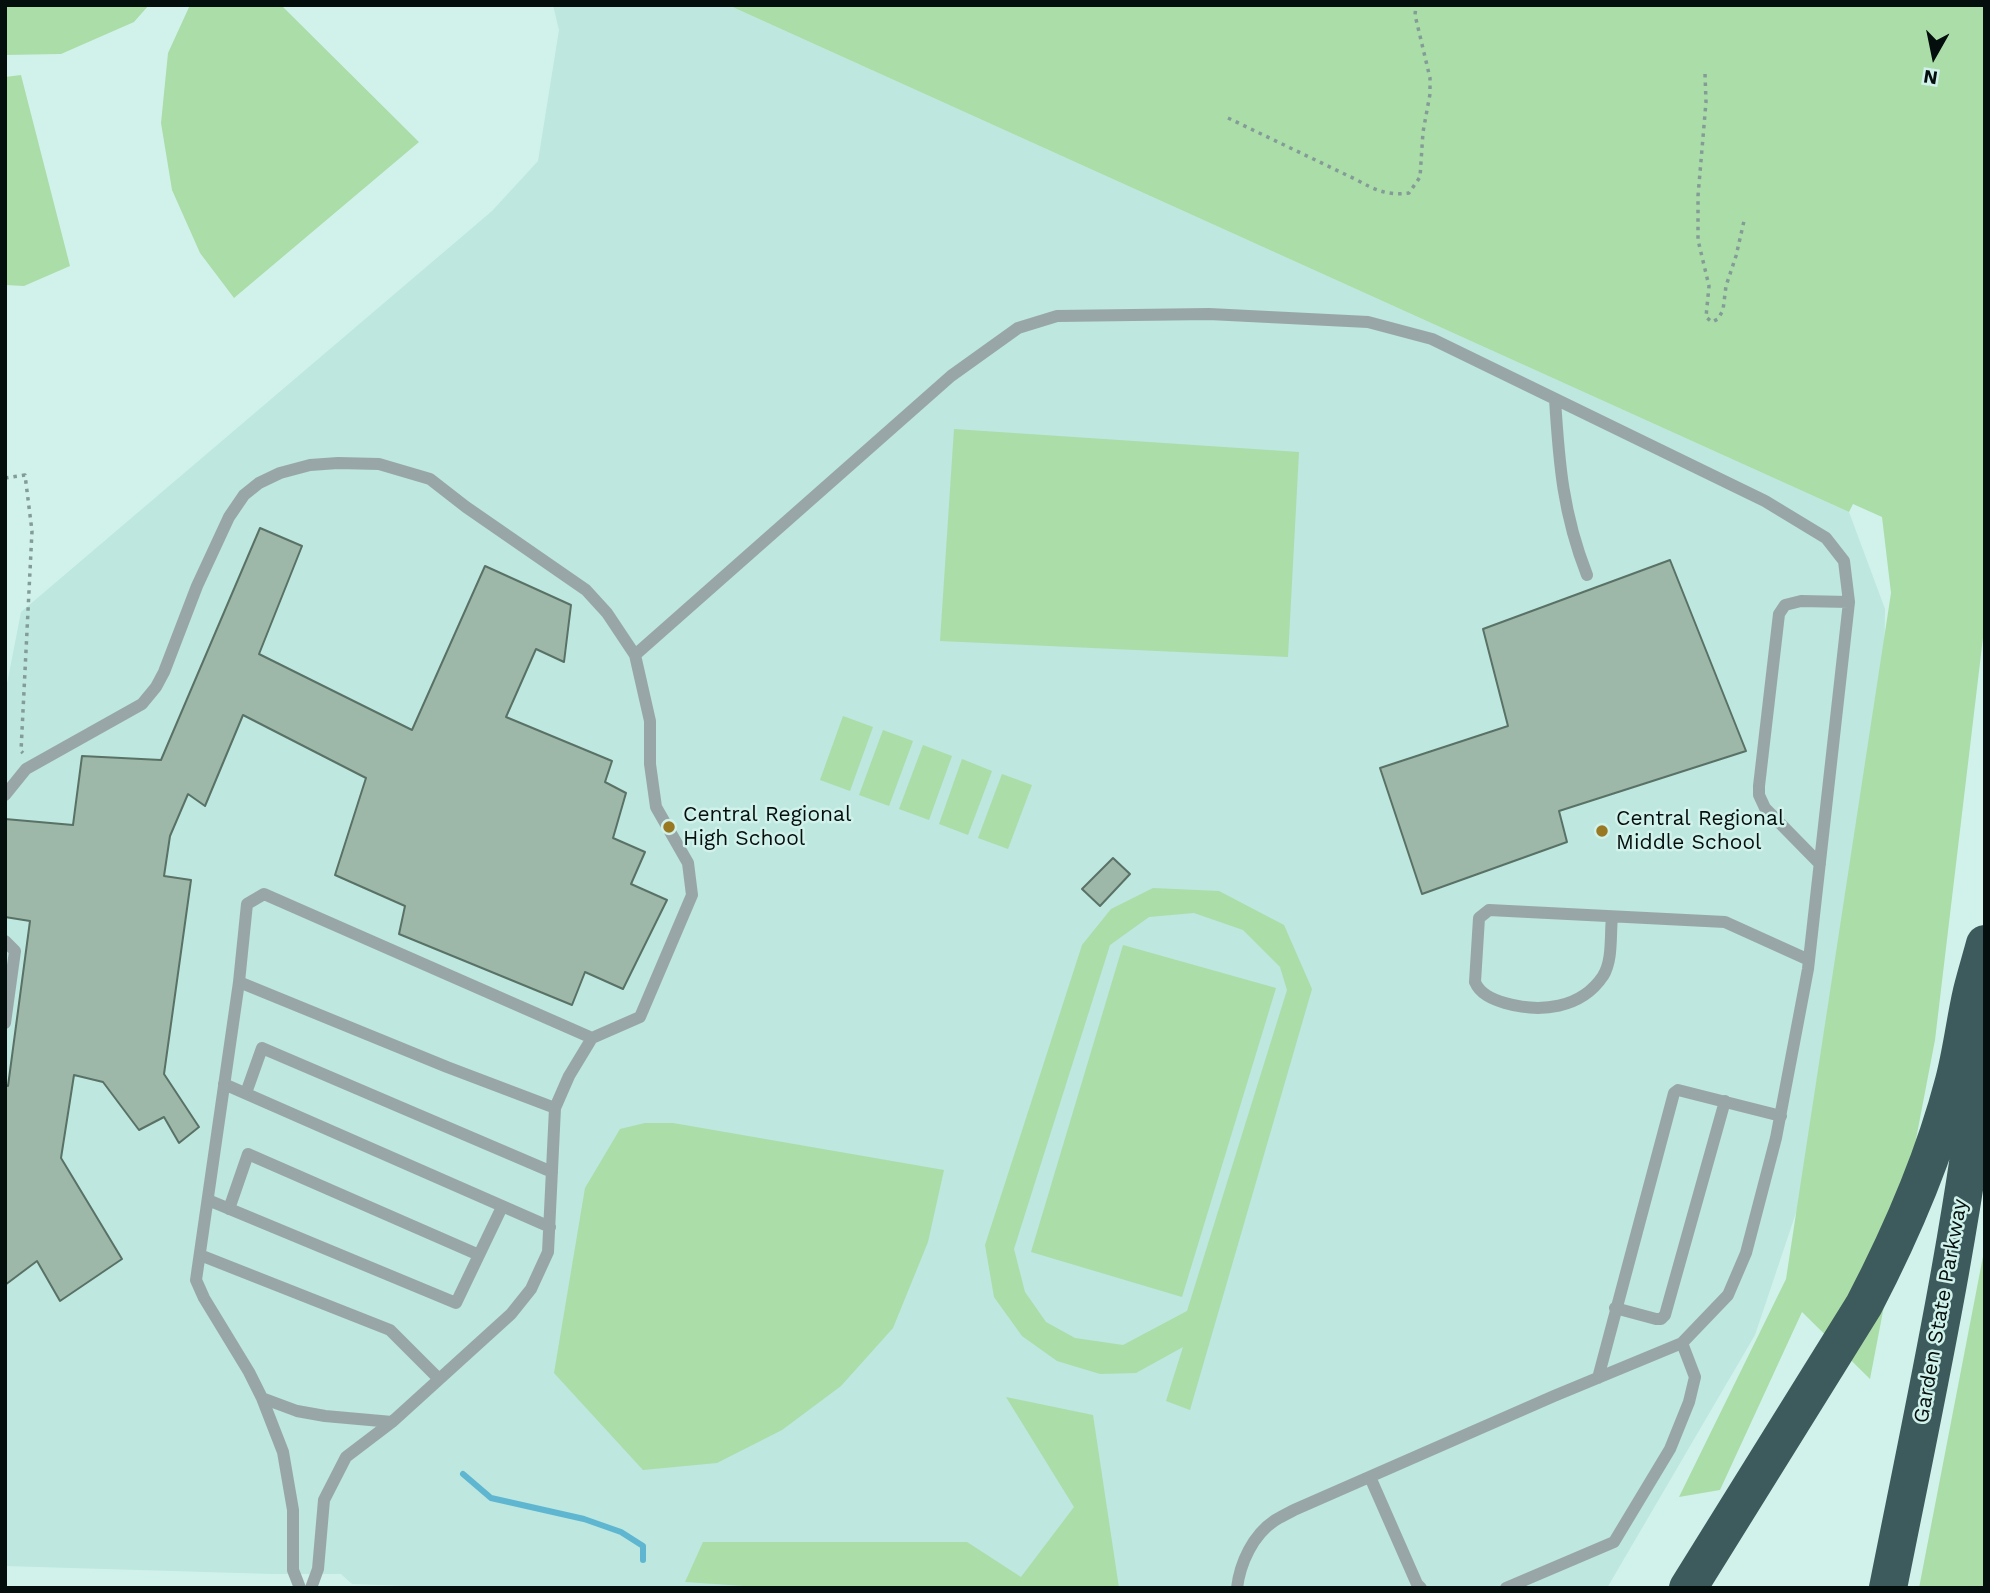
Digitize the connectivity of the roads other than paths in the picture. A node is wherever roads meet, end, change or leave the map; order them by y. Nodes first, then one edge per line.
1 (1555, 399) junction
2 (1587, 575) dead end
3 (1849, 602) junction
4 (635, 655) junction
5 (5, 795) edge
6 (1820, 864) junction
7 (1612, 917) junction
8 (5, 941) edge
9 (1985, 944) edge
10 (1809, 960) junction
11 (239, 982) junction
12 (5, 1023) edge
13 (1985, 1033) edge
14 (592, 1038) junction
15 (225, 1084) junction
16 (246, 1093) junction
17 (1724, 1101) junction
18 (555, 1108) junction
19 (1781, 1116) junction
20 (552, 1172) junction
21 (208, 1200) junction
22 (502, 1207) junction
23 (229, 1209) junction
24 (550, 1227) junction
25 (200, 1255) junction
26 (479, 1255) junction
27 (1615, 1308) junction
28 (1682, 1343) junction
29 (1598, 1378) junction
30 (439, 1379) junction
31 (262, 1398) junction
32 (393, 1422) junction
33 (1370, 1477) junction
34 (300, 1588) edge
35 (311, 1588) edge
36 (1237, 1588) edge
37 (1421, 1588) edge
38 (1506, 1588) edge
39 (1688, 1588) edge
40 (1888, 1588) edge

1 - 2 lane
1 - 3 lane
1 - 4 lane
3 - 6 lane
3 - 6 lane
4 - 5 lane
4 - 14 lane
6 - 10 lane
7 - 7 lane
7 - 10 lane
8 - 12 lane
9 - 39 highway
10 - 19 lane
11 - 14 lane
11 - 15 lane
11 - 18 lane
13 - 40 highway, Garden State Parkway
14 - 18 lane
15 - 16 lane
15 - 21 lane
16 - 20 lane
16 - 22 lane
17 - 19 lane
17 - 27 lane
17 - 27 lane
18 - 20 lane
19 - 28 lane
20 - 24 lane
21 - 23 lane
21 - 25 lane
22 - 24 lane
22 - 26 lane
23 - 26 lane
23 - 26 lane
24 - 30 lane
25 - 30 lane
25 - 31 lane
27 - 29 lane
28 - 29 lane
28 - 38 lane
29 - 33 lane
30 - 32 lane
31 - 32 lane
31 - 34 lane
32 - 35 lane
33 - 36 lane
33 - 37 lane

